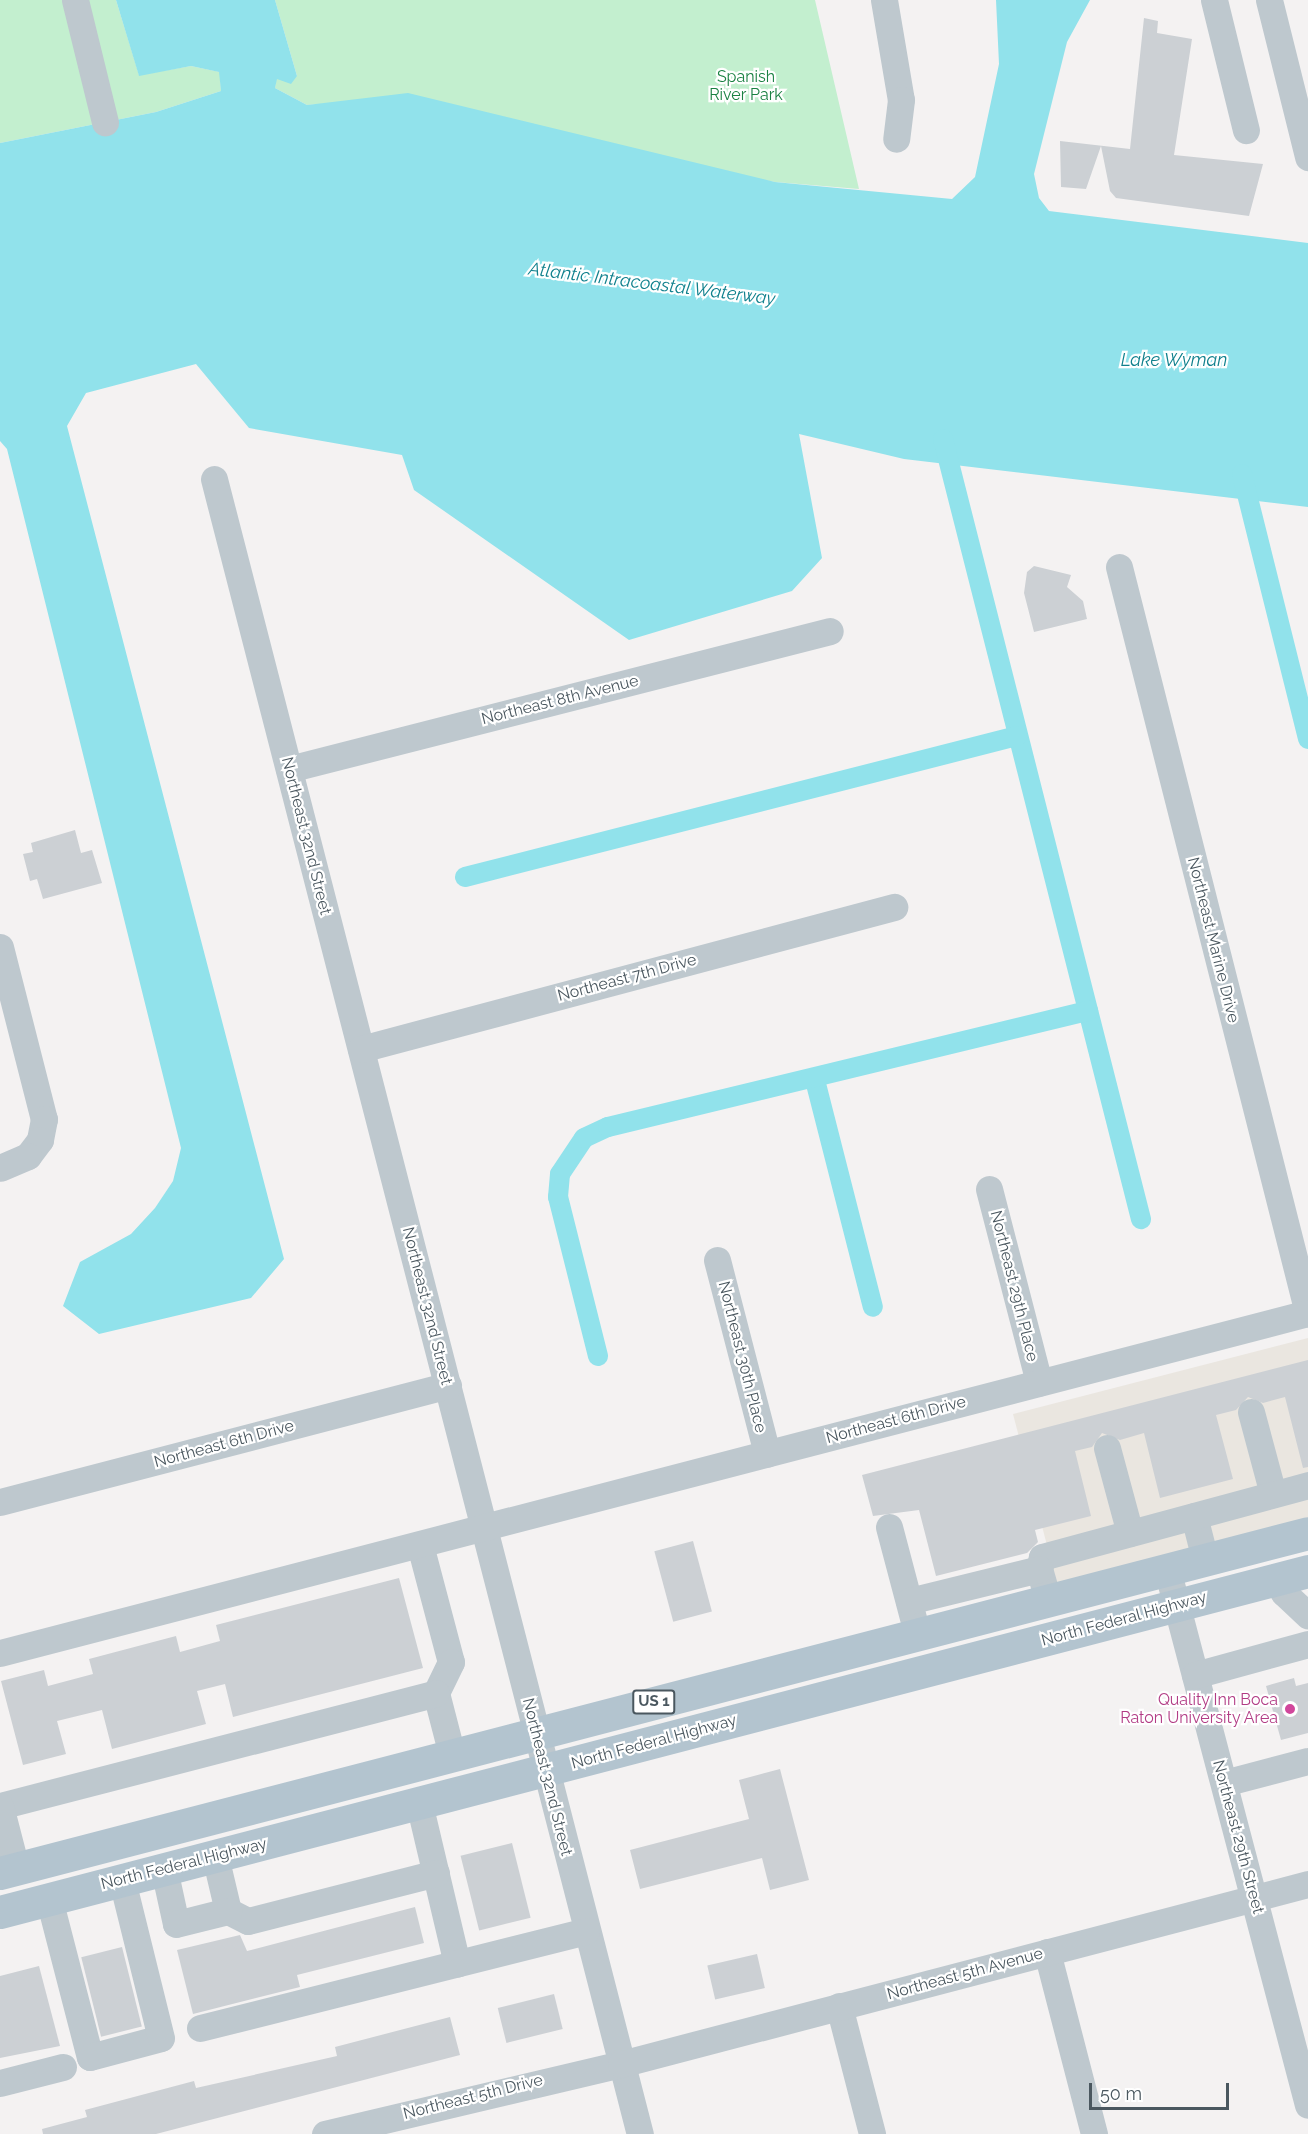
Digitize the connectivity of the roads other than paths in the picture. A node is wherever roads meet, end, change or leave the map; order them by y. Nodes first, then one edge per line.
1 (75, 0) edge
2 (884, 0) edge
3 (1214, 0) edge
4 (1269, 0) edge
5 (1303, 117) edge
6 (105, 122) dead end
7 (1246, 130) dead end
8 (896, 139) dead end
9 (1308, 157) edge
10 (214, 478) dead end
11 (1119, 567) dead end
12 (830, 631) dead end
13 (289, 769) junction
14 (894, 907) dead end
15 (0, 947) edge
16 (361, 1049) junction
17 (0, 1168) edge
18 (989, 1189) dead end
19 (717, 1260) dead end
20 (1308, 1313) edge
21 (1039, 1383) junction
22 (448, 1385) junction
23 (1251, 1412) dead end
24 (1107, 1448) dead end
25 (767, 1454) junction
26 (1308, 1485) edge
27 (1273, 1494) junction
28 (0, 1502) edge
29 (1194, 1516) junction
30 (889, 1527) dead end
31 (484, 1529) junction
32 (1130, 1533) junction
33 (1308, 1533) edge
34 (420, 1545) junction
35 (1205, 1559) junction
36 (1039, 1569) junction
37 (1167, 1569) junction
38 (1294, 1574) edge
39 (988, 1582) junction
40 (1047, 1600) junction
41 (909, 1601) junction
42 (1177, 1605) junction
43 (996, 1614) junction
44 (1308, 1615) edge
45 (918, 1634) junction
46 (1308, 1644) edge
47 (0, 1653) edge
48 (1195, 1675) junction
49 (436, 1693) junction
50 (536, 1733) junction
51 (452, 1755) junction
52 (1308, 1761) edge
53 (544, 1771) junction
54 (1224, 1784) junction
55 (419, 1803) junction
56 (0, 1806) edge
57 (215, 1856) junction
58 (164, 1869) junction
59 (8, 1870) edge
60 (436, 1873) junction
61 (122, 1880) junction
62 (1308, 1884) edge
63 (1254, 1898) junction
64 (49, 1899) junction
65 (228, 1911) junction
66 (0, 1912) edge
67 (586, 1931) junction
68 (1047, 1953) junction
69 (457, 1964) junction
70 (839, 2006) junction
71 (200, 2028) dead end
72 (621, 2064) junction
73 (63, 2067) dead end
74 (0, 2083) edge
75 (1308, 2105) edge
76 (389, 2126) edge
77 (325, 2134) edge
78 (640, 2134) edge
79 (873, 2134) edge
80 (1094, 2134) edge

1 - 6 street
2 - 8 street
3 - 7 street
4 - 5 street
5 - 9 street
10 - 13 street, Northeast 32nd Street
11 - 20 street, Northeast Marine Drive
12 - 13 street, Northeast 8th Avenue
13 - 16 street, Northeast 32nd Street
14 - 16 street, Northeast 7th Drive
15 - 17 street
16 - 22 street, Northeast 32nd Street
18 - 21 street, Northeast 29th Place
19 - 25 street, Northeast 30th Place
20 - 21 street, Northeast 6th Drive
21 - 25 street, Northeast 6th Drive
22 - 28 street, Northeast 6th Drive
22 - 31 street, Northeast 32nd Street
23 - 27 street
24 - 32 street
25 - 31 street, Northeast 6th Drive
26 - 27 street
27 - 29 street
29 - 32 street
29 - 35 street
30 - 41 street
31 - 34 street, Northeast 6th Drive
31 - 50 street, Northeast 32nd Street
32 - 36 street
33 - 35 main road, US 1
34 - 47 street, Northeast 6th Drive
34 - 49 street
35 - 37 main road, US 1
36 - 39 street
36 - 40 street
37 - 40 main road, US 1
37 - 42 street, Northeast 29th Street
38 - 42 main road, North Federal Highway / US 1
38 - 44 street
39 - 41 street
39 - 43 street
40 - 43 main road, US 1
41 - 45 street
42 - 48 street, Northeast 29th Street
42 - 53 main road, North Federal Highway / US 1
43 - 45 main road, US 1
45 - 50 main road, US 1
46 - 48 street
48 - 54 street, Northeast 29th Street
49 - 51 street
49 - 56 street
50 - 51 main road, US 1
50 - 53 street, Northeast 32nd Street
51 - 59 main road, US 1
52 - 54 street
53 - 55 main road, North Federal Highway / US 1
53 - 67 street, Northeast 32nd Street
54 - 63 street, Northeast 29th Street
55 - 57 main road, North Federal Highway / US 1
55 - 60 street
56 - 59 street
57 - 58 main road, North Federal Highway / US 1
57 - 65 street
58 - 61 main road, North Federal Highway / US 1
58 - 65 street
60 - 65 street
60 - 69 street
61 - 64 main road, North Federal Highway / US 1
61 - 64 street
62 - 63 street, Northeast 5th Avenue
63 - 68 street, Northeast 5th Avenue
63 - 75 street, Northeast 29th Street
64 - 66 main road, North Federal Highway / US 1
67 - 69 street
67 - 72 street, Northeast 32nd Street
68 - 70 street, Northeast 5th Avenue
68 - 80 street
69 - 71 street
70 - 72 street, Northeast 5th Avenue
70 - 79 street
72 - 76 street, Northeast 5th Drive
72 - 78 street, Northeast 32nd Street
73 - 74 street
76 - 77 street, Northeast 5th Drive

